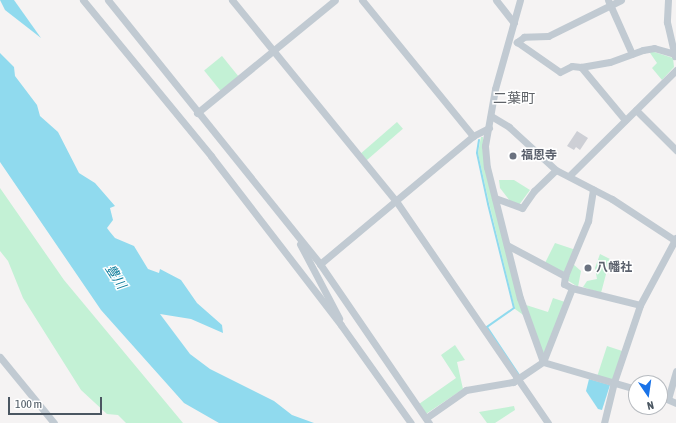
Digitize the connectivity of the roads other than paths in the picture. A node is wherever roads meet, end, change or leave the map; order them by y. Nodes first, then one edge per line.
1 (82, 0) edge
2 (108, 0) edge
3 (232, 0) edge
4 (335, 0) edge
5 (362, 0) edge
6 (496, 0) edge
7 (520, 0) edge
8 (621, 0) edge
9 (668, 0) edge
10 (610, 3) edge
11 (514, 23) junction
12 (273, 51) junction
13 (632, 54) junction
14 (676, 55) edge
15 (581, 68) junction
16 (676, 72) edge
17 (636, 110) junction
18 (197, 113) junction
19 (491, 116) junction
20 (626, 120) junction
21 (489, 128) junction
22 (473, 136) junction
23 (676, 150) edge
24 (556, 170) junction
25 (569, 176) junction
26 (593, 189) junction
27 (495, 198) junction
28 (396, 201) junction
29 (295, 233) junction
30 (675, 240) edge
31 (507, 245) junction
32 (320, 264) junction
33 (565, 276) junction
34 (572, 288) junction
35 (640, 305) junction
36 (341, 325) junction
37 (0, 357) edge
38 (543, 362) junction
39 (676, 371) edge
40 (518, 380) junction
41 (614, 382) junction
42 (628, 386) edge
43 (668, 399) joint
44 (676, 403) edge
45 (428, 420) edge
46 (54, 423) edge
47 (411, 423) edge
48 (548, 423) edge
49 (604, 423) edge

1 - 36 street
2 - 18 street
3 - 12 street
4 - 12 street
5 - 22 street
6 - 11 street
7 - 11 street
8 - 10 street
9 - 14 street
10 - 13 street
10 - 15 street
11 - 19 street
12 - 18 street
12 - 28 street
13 - 14 street
13 - 15 street
15 - 20 street
16 - 17 street
17 - 20 street
17 - 23 street
18 - 29 street
19 - 21 street
19 - 24 street
20 - 25 street
21 - 22 street
21 - 27 street
22 - 28 street
24 - 25 street
24 - 27 street
25 - 26 street
26 - 30 street
26 - 33 street
27 - 31 street
28 - 32 street
28 - 40 street
29 - 32 street
29 - 36 street
30 - 35 street
31 - 33 street
31 - 38 street
32 - 45 street
33 - 34 street
34 - 35 street
34 - 38 street
35 - 41 street
36 - 47 street
37 - 46 street
38 - 40 street
38 - 41 street
39 - 43 street
40 - 45 street
40 - 48 street
41 - 42 street
41 - 49 street
43 - 44 street

